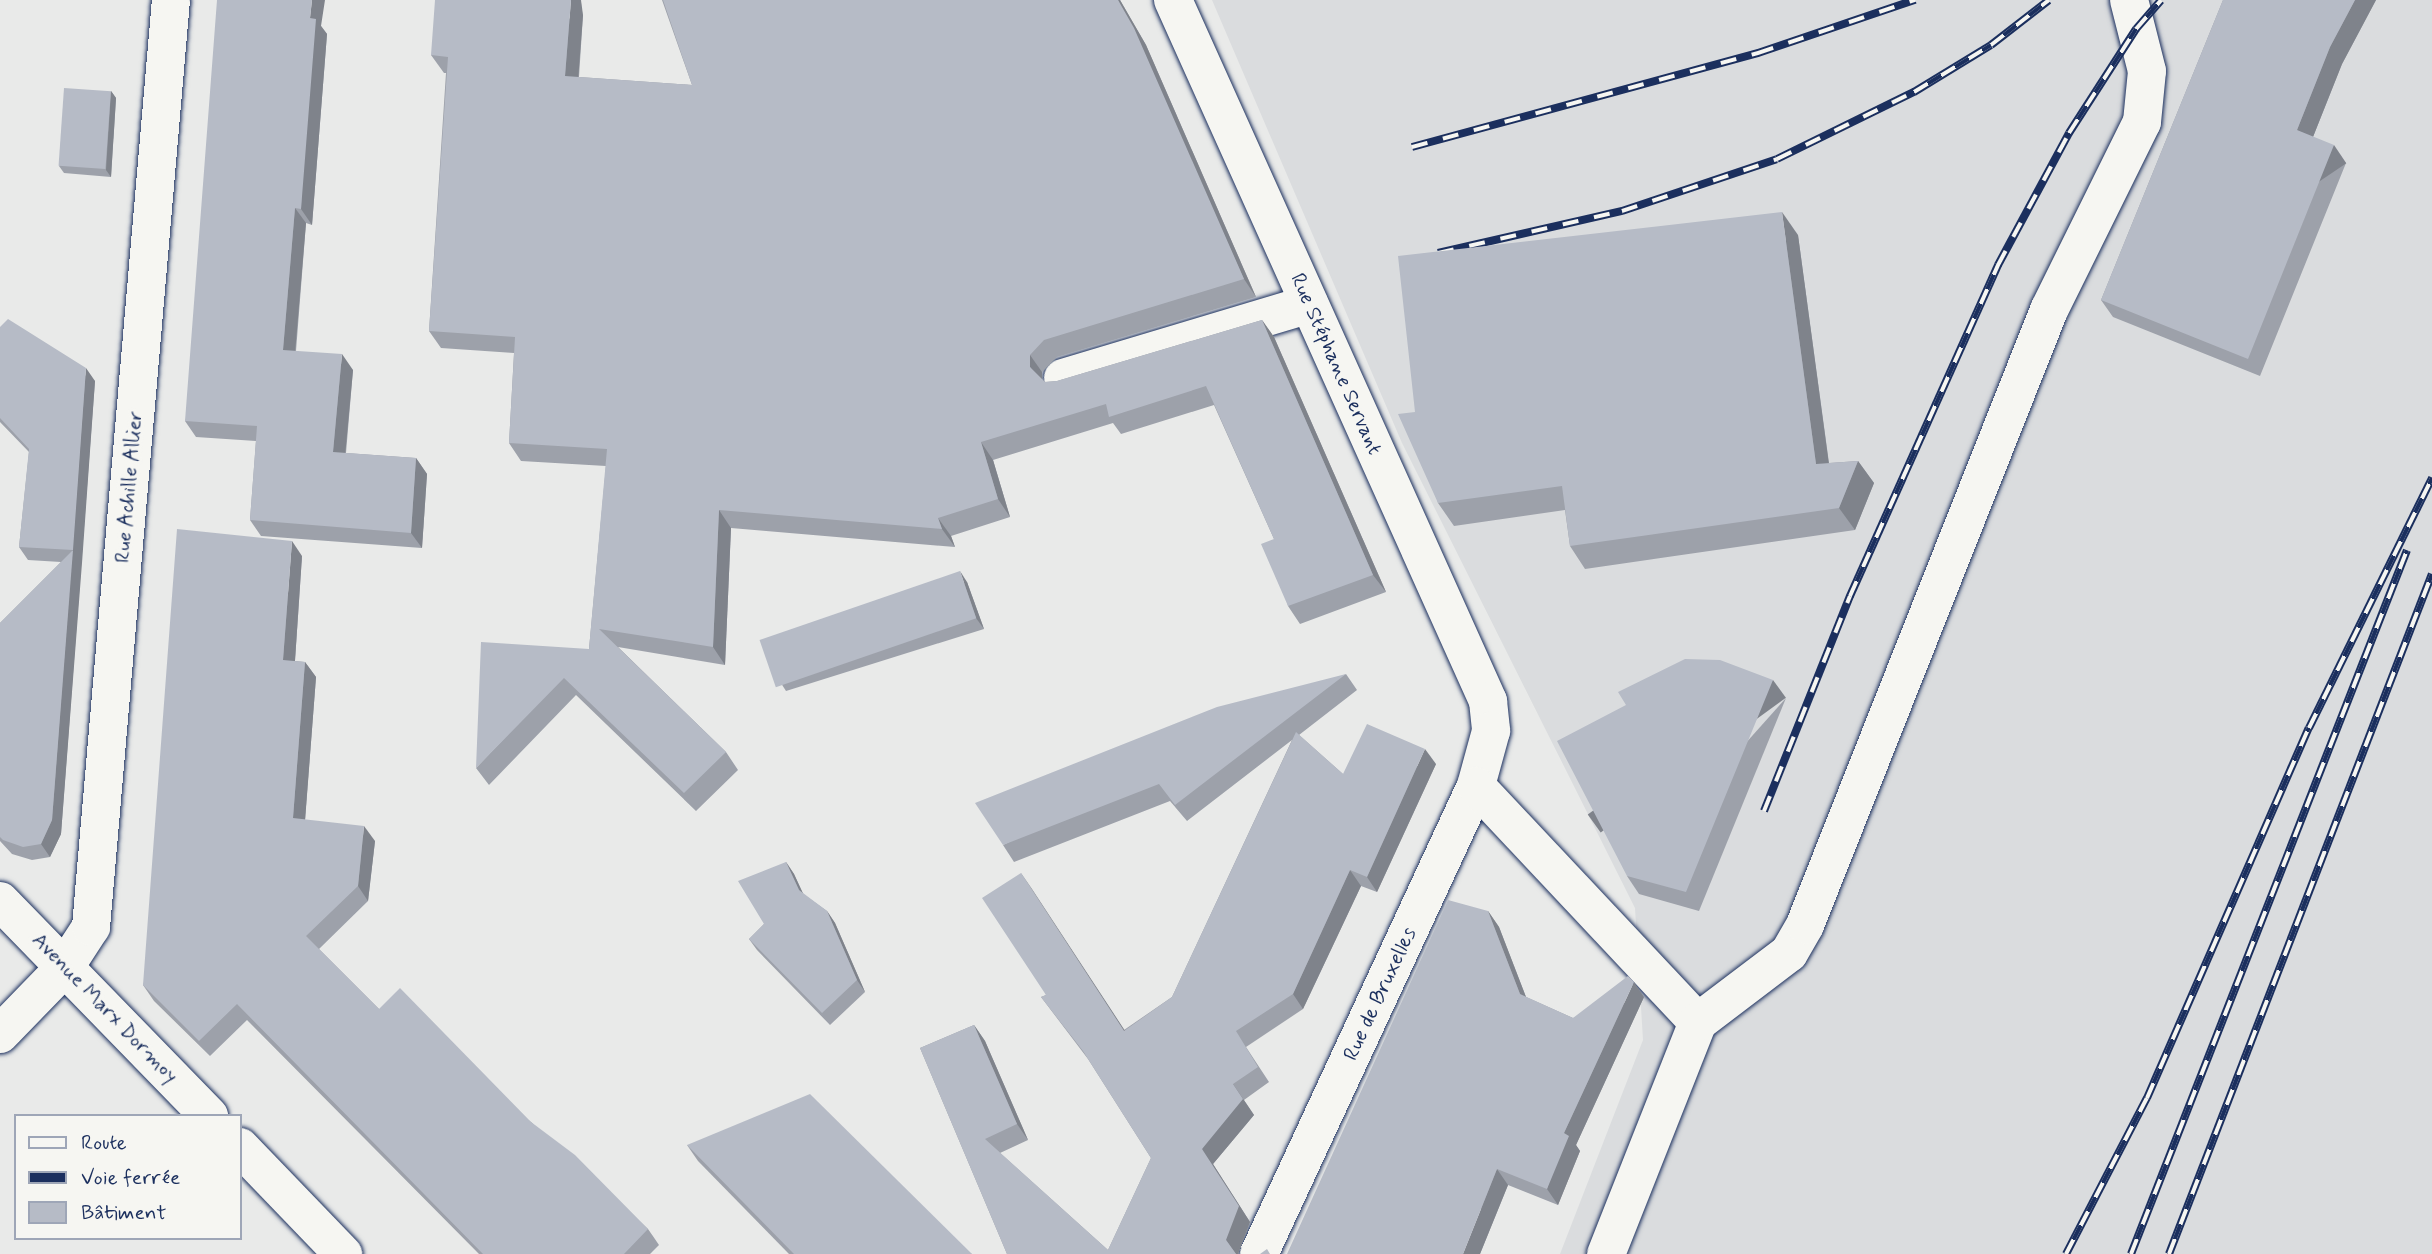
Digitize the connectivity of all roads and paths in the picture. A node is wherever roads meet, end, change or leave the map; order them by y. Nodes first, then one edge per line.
1 (171, 0) edge
2 (1173, 0) edge
3 (2129, 0) edge
4 (1309, 304) junction
5 (1063, 378) edge
6 (1491, 731) joint
7 (1476, 786) junction
8 (0, 901) edge
9 (65, 967) junction
10 (1698, 1022) junction
11 (0, 1034) edge
12 (207, 1114) edge
13 (242, 1149) edge
14 (343, 1254) edge
15 (1259, 1254) edge
16 (1606, 1254) edge

1 - 9 street, Rue Achille Allier
2 - 4 street, Rue Stéphane Servant
3 - 10 street
4 - 5 street
4 - 6 street, Rue Stéphane Servant
6 - 7 street, Rue de Bruxelles
7 - 10 street
7 - 15 street, Rue de Bruxelles
8 - 9 street, Avenue Marx Dormoy
9 - 11 street, Rue Achille Allier
9 - 12 street, Avenue Marx Dormoy
10 - 16 street
13 - 14 street

